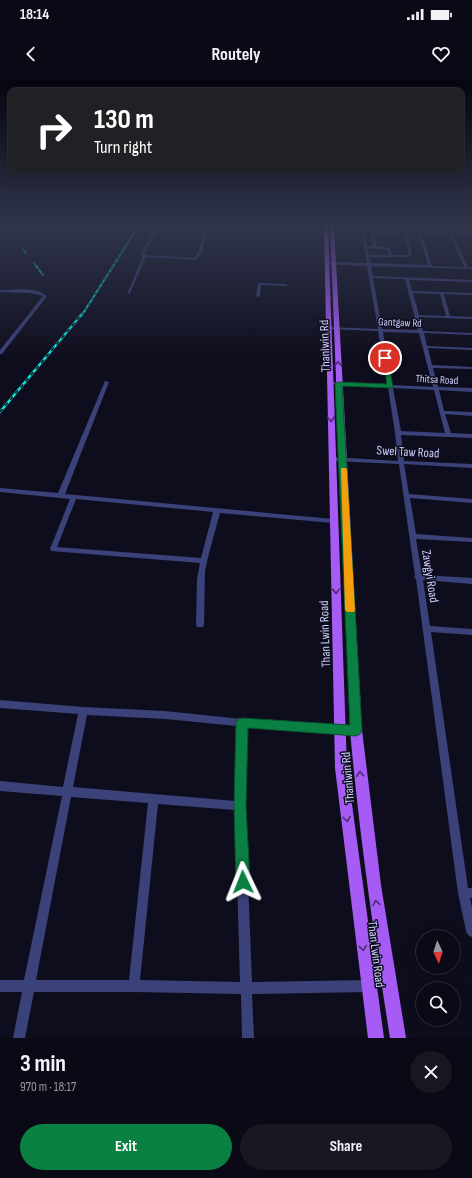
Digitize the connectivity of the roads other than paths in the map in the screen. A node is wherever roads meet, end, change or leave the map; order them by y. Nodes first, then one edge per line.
1 (138, 272) edge
2 (330, 272) edge
3 (370, 272) edge
4 (371, 278) junction
5 (407, 279) junction
6 (470, 281) edge
7 (286, 285) dead end
8 (472, 287) edge
9 (0, 291) edge
10 (410, 292) junction
11 (128, 293) dead end
12 (442, 293) junction
13 (472, 294) edge
14 (258, 296) dead end
15 (417, 316) junction
16 (448, 317) junction
17 (472, 318) edge
18 (332, 329) junction
19 (380, 330) junction
20 (421, 332) junction
21 (472, 334) edge
22 (425, 347) junction
23 (472, 349) edge
24 (1, 351) edge
25 (430, 366) junction
26 (472, 368) edge
27 (107, 382) dead end
28 (334, 384) junction
29 (390, 387) junction
30 (436, 388) junction
31 (472, 390) edge
32 (442, 412) junction
33 (472, 414) edge
34 (398, 433) junction
35 (448, 434) junction
36 (472, 436) edge
37 (338, 459) junction
38 (401, 461) junction
39 (472, 466) edge
40 (0, 490) edge
41 (61, 495) junction
42 (407, 496) junction
43 (74, 497) junction
44 (472, 501) edge
45 (217, 510) junction
46 (333, 521) junction
47 (412, 536) junction
48 (472, 540) edge
49 (204, 561) junction
50 (335, 563) junction
51 (348, 564) junction
52 (418, 577) junction
53 (472, 581) edge
54 (200, 625) dead end
55 (427, 629) junction
56 (472, 632) edge
57 (0, 704) edge
58 (83, 711) junction
59 (242, 723) junction
60 (340, 730) junction
61 (356, 730) junction
62 (0, 786) edge
63 (67, 793) junction
64 (153, 800) junction
65 (240, 806) junction
66 (468, 893) edge
67 (472, 931) edge
68 (0, 986) edge
69 (29, 986) junction
70 (134, 986) junction
71 (368, 986) junction
72 (247, 988) junction
73 (19, 1038) edge
74 (248, 1038) edge
75 (376, 1038) edge
76 (398, 1038) edge

1 - 11 street
2 - 18 main road, Thanlwin Rd
3 - 4 street, Zawgyi Road
4 - 5 street
4 - 19 street, Zawgyi Road
5 - 6 street
5 - 10 street
6 - 8 street
7 - 14 street
9 - 24 street
10 - 12 street
10 - 15 street
12 - 13 street
12 - 16 street
15 - 16 street
15 - 20 street
16 - 17 street
18 - 19 street, Gantgaw Rd
18 - 28 main road, Thanlwin Rd
19 - 20 street, Gantgaw Rd
19 - 29 street, Zawgyi Road
20 - 21 street, Gantgaw Rd
20 - 22 street
22 - 23 street
22 - 25 street
25 - 26 street
25 - 30 street
27 - 41 street
28 - 29 street, Thitsa Road
28 - 37 main road, Thanlwin Rd
29 - 30 street, Thitsa Road
29 - 34 street, Zawgyi Road
30 - 31 street, Thitsa Road
30 - 32 street
32 - 33 street
32 - 35 street
34 - 35 street
34 - 38 street, Zawgyi Road
35 - 36 street
37 - 38 street, Swel Taw Road
37 - 46 main road, Than Lwin Road
37 - 51 main road, Thanlwin Rd
38 - 39 street, Swel Taw Road
38 - 42 street, Zawgyi Road
40 - 41 street
41 - 43 street
42 - 44 street
42 - 47 street, Zawgyi Road
43 - 45 street
43 - 49 street
45 - 46 street
45 - 49 street
46 - 50 main road, Than Lwin Road
47 - 48 street
47 - 52 street, Zawgyi Road
49 - 54 street
50 - 51 main road
50 -> 60 main road, Than Lwin Road
51 - 61 main road, Thanlwin Rd
52 - 53 street
52 - 55 street, Zawgyi Road
55 - 56 street
55 - 66 street, Zawgyi Road
57 - 58 street
58 - 59 street
58 - 63 street
59 - 60 street
59 - 65 street
60 - 61 street
60 -> 71 main road, Than Lwin Road
76 -> 61 main road, Thanlwin Rd
62 - 63 street
63 - 64 street
63 - 69 street
64 - 65 street
64 - 70 street
65 - 72 street
66 - 67 street, Zawgyi Road
68 - 69 street
69 - 70 street
69 - 73 street
70 - 72 street
71 - 72 street
71 - 75 main road, Than Lwin Road
72 - 74 street

